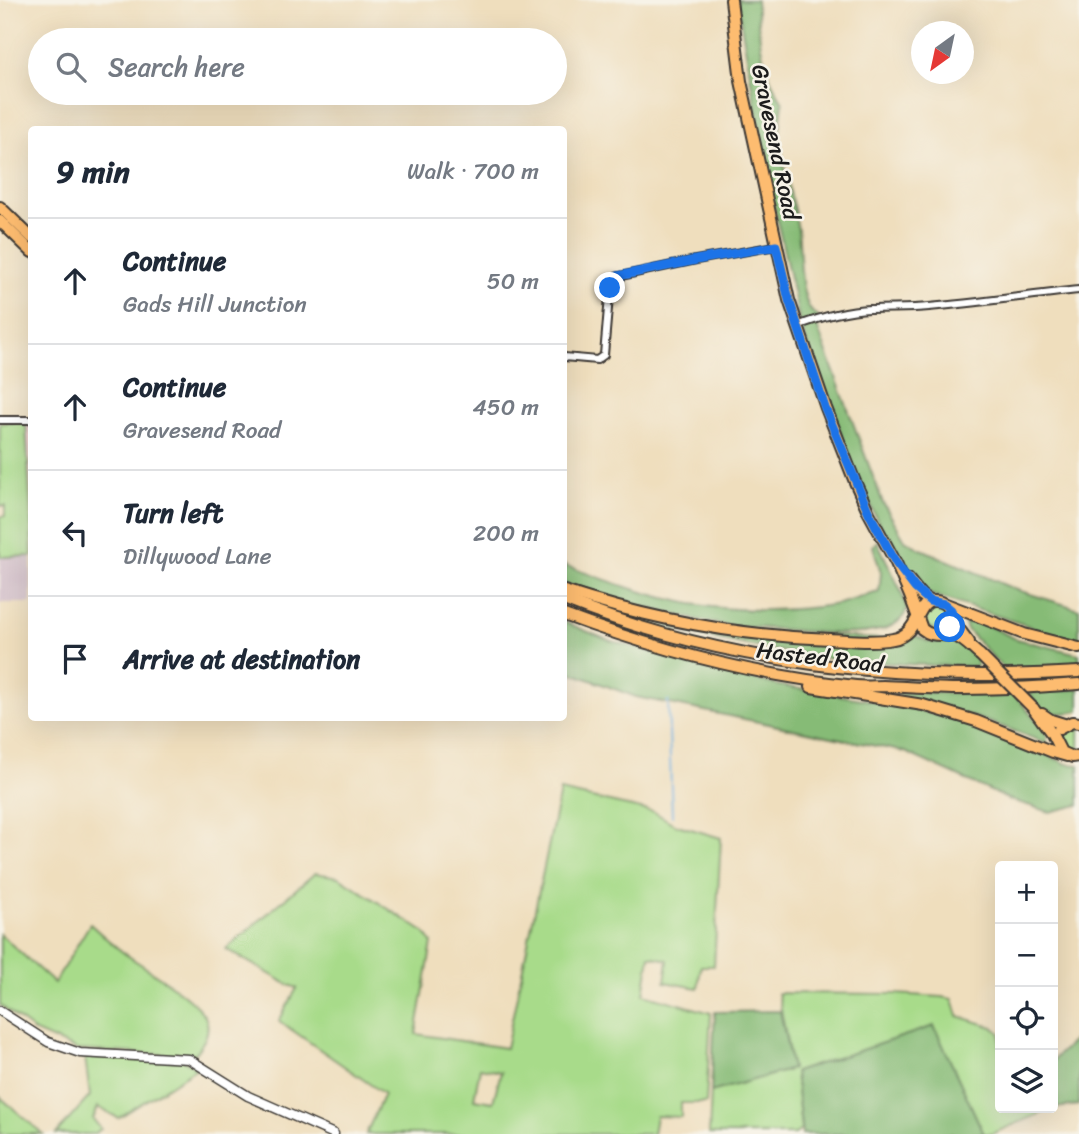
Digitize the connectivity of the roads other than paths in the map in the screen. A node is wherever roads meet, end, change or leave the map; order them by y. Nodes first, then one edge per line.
1 (732, 0) edge
2 (0, 207) edge
3 (0, 220) edge
4 (28, 234) edge
5 (776, 246) junction
6 (28, 248) edge
7 (1079, 290) edge
8 (797, 326) junction
9 (567, 357) edge
10 (0, 420) edge
11 (28, 420) edge
12 (896, 563) junction
13 (567, 592) edge
14 (567, 601) edge
15 (935, 602) junction
16 (567, 616) edge
17 (567, 616) edge
18 (918, 618) junction
19 (953, 618) junction
20 (942, 634) junction
21 (1079, 648) edge
22 (980, 655) junction
23 (1079, 672) edge
24 (1079, 684) edge
25 (1033, 708) junction
26 (1079, 723) edge
27 (1064, 724) junction
28 (1055, 741) junction
29 (1075, 756) edge
30 (0, 1012) edge
31 (334, 1134) edge

1 - 5 main road, Gravesend Road
2 - 4 main road
3 - 6 main road
5 - 8 main road, Gravesend Road
5 - 9 street
7 - 8 street
8 - 12 main road, Gravesend Road
10 - 11 street
12 - 15 main road, Gravesend Road
12 - 18 main road, Gravesend Road
13 - 18 main road
14 - 23 main road, Hasted Road
15 - 18 main road
15 - 19 main road
15 - 21 main road
16 - 24 main road, Hasted Road
17 - 29 main road
18 - 20 main road
19 - 20 main road
19 - 22 main road
20 - 22 main road
22 - 25 main road, bridge
25 - 27 main road
25 - 28 main road
26 - 27 main road
27 - 28 main road
28 - 29 main road
30 - 31 street

